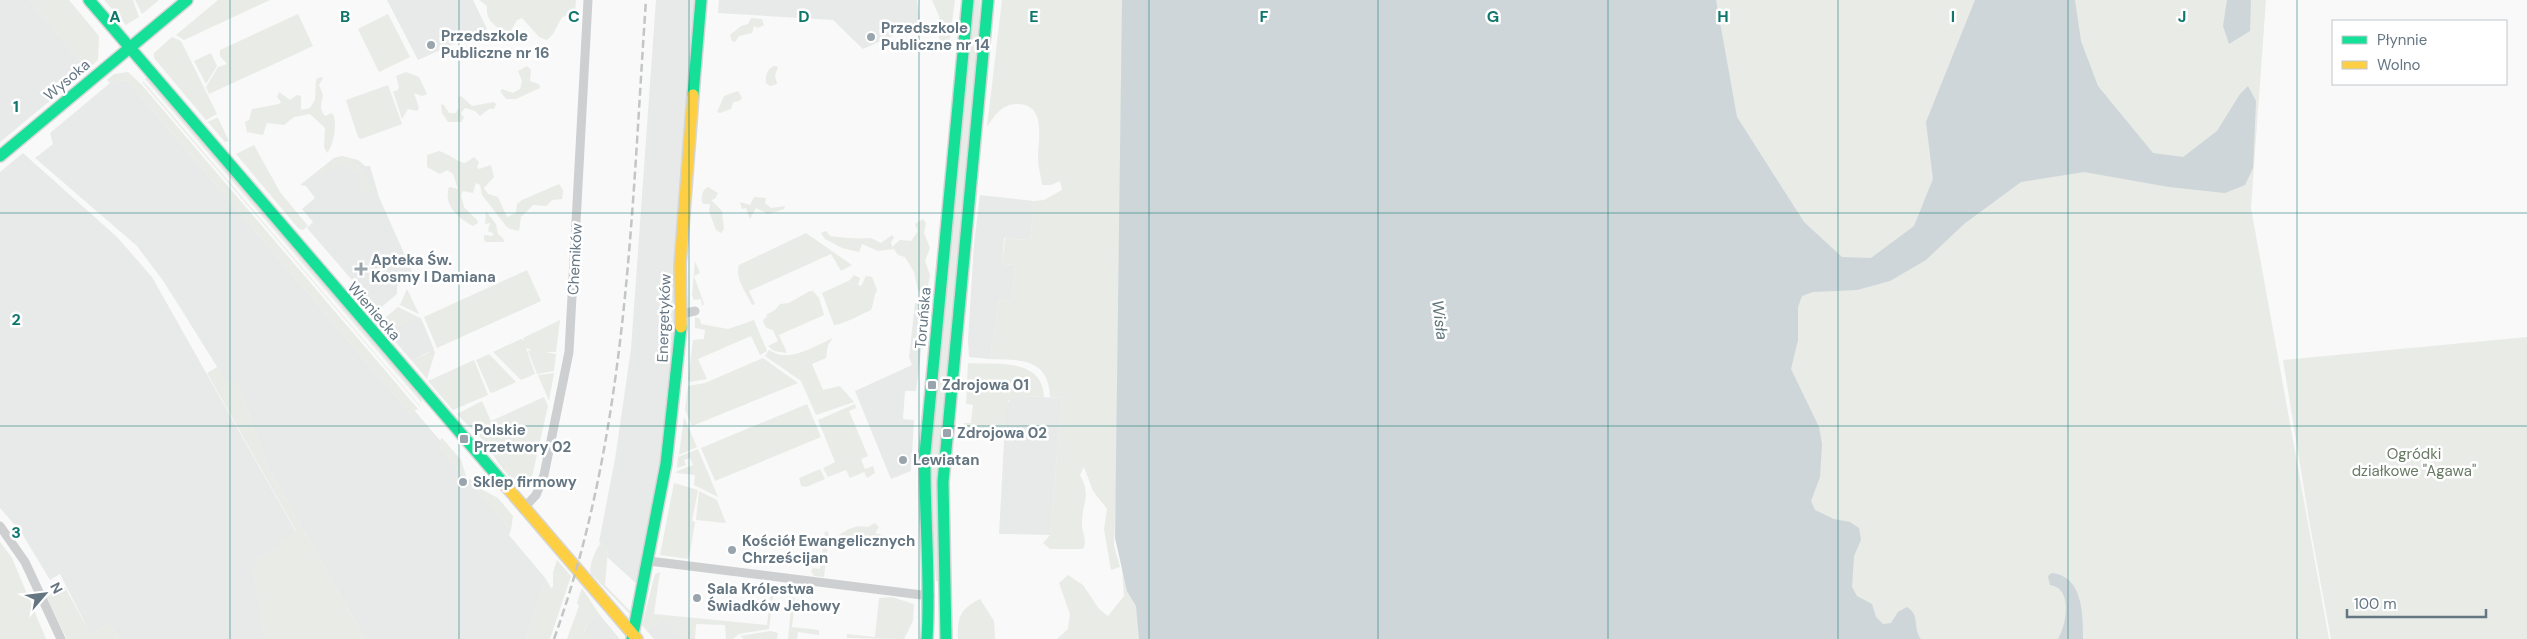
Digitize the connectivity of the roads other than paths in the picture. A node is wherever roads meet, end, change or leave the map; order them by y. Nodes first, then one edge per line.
1 (90, 0) edge
2 (186, 0) edge
3 (588, 0) edge
4 (701, 0) edge
5 (968, 0) edge
6 (988, 0) edge
7 (130, 47) junction
8 (0, 156) edge
9 (695, 311) dead end
10 (681, 314) junction
11 (523, 509) junction
12 (0, 526) edge
13 (649, 561) junction
14 (930, 596) junction
15 (634, 637) edge
16 (61, 639) edge
17 (927, 639) edge
18 (946, 639) edge

1 - 7 street, Wieniecka
2 - 7 street, Wysoka
3 - 11 street, Chemików
4 - 10 street, Energetyków
5 - 14 street, Toruńska
6 - 18 street
7 - 8 street, Wysoka
7 - 11 street, Wieniecka
9 - 10 street
10 - 13 street, Energetyków
11 - 15 street, Wieniecka
12 - 16 street
13 - 14 street
13 - 15 street, Energetyków
14 - 17 street, Toruńska

